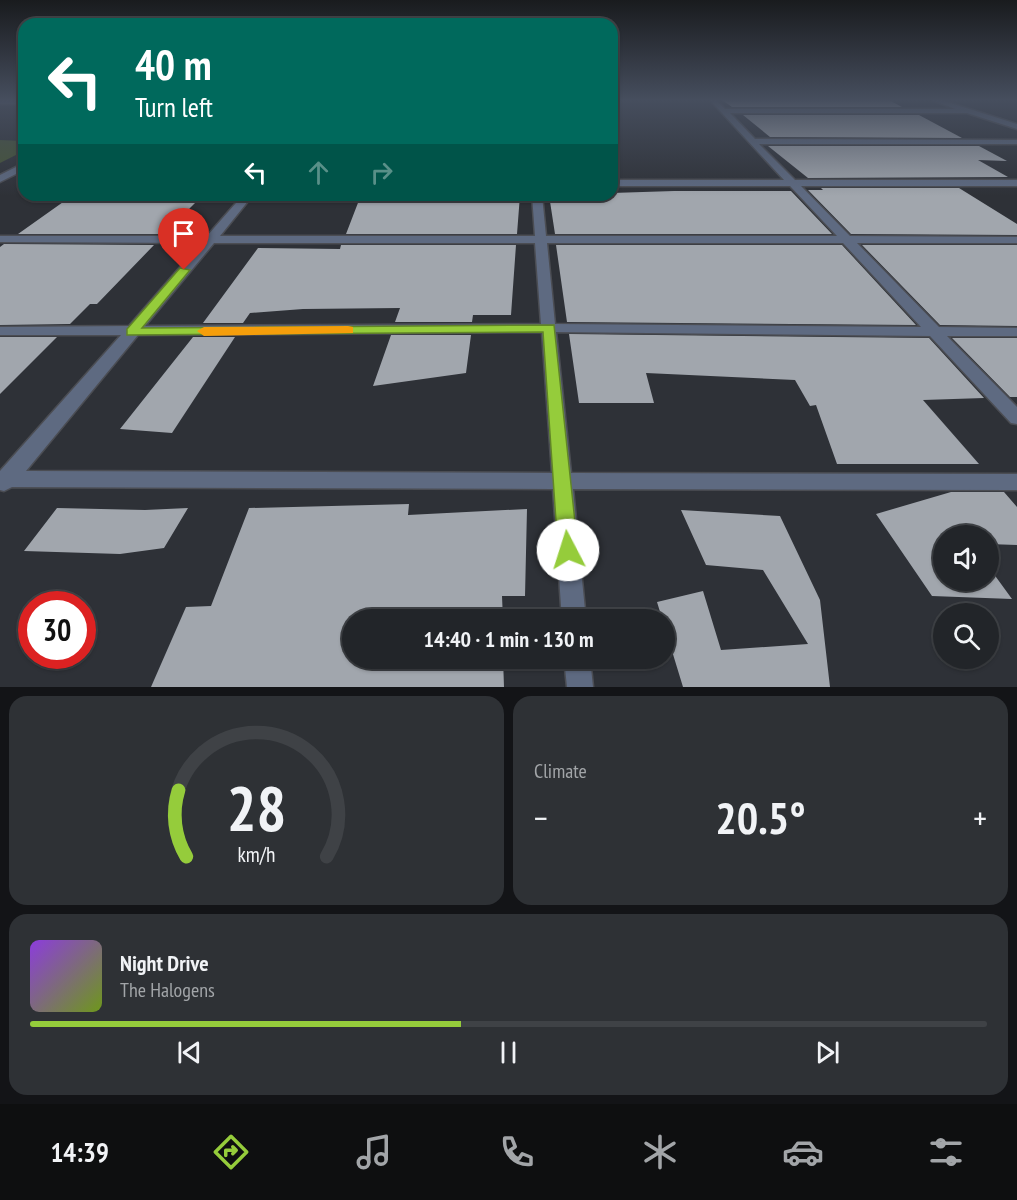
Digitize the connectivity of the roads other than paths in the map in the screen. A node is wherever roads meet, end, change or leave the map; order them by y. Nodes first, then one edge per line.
1 (743, 132) edge
2 (751, 141) junction
3 (1017, 142) edge
4 (18, 170) edge
5 (0, 180) edge
6 (18, 181) edge
7 (618, 183) edge
8 (1017, 183) edge
9 (793, 184) junction
10 (243, 201) edge
11 (538, 201) edge
12 (0, 239) edge
13 (541, 239) junction
14 (210, 240) junction
15 (845, 240) junction
16 (1017, 240) edge
17 (549, 327) junction
18 (0, 332) edge
19 (132, 332) junction
20 (935, 332) junction
21 (1017, 332) edge
22 (1017, 418) edge
23 (562, 480) junction
24 (2, 482) edge
25 (1017, 482) edge
26 (573, 609) edge
27 (579, 669) edge
28 (580, 687) edge

1 - 2 street
2 - 3 street
2 - 9 street
4 - 5 street
5 - 6 street
7 - 9 street
8 - 9 street
9 - 15 street
10 - 14 street
11 - 13 street
12 - 14 street
13 - 14 street
13 - 15 street
13 - 17 street
14 - 19 street
15 - 16 street
15 - 20 street
17 - 19 street
17 - 20 street
17 - 23 street
18 - 19 street
19 - 24 street
20 - 21 street
20 - 22 street
23 - 24 street
23 - 25 street
23 - 26 street
27 - 28 street

